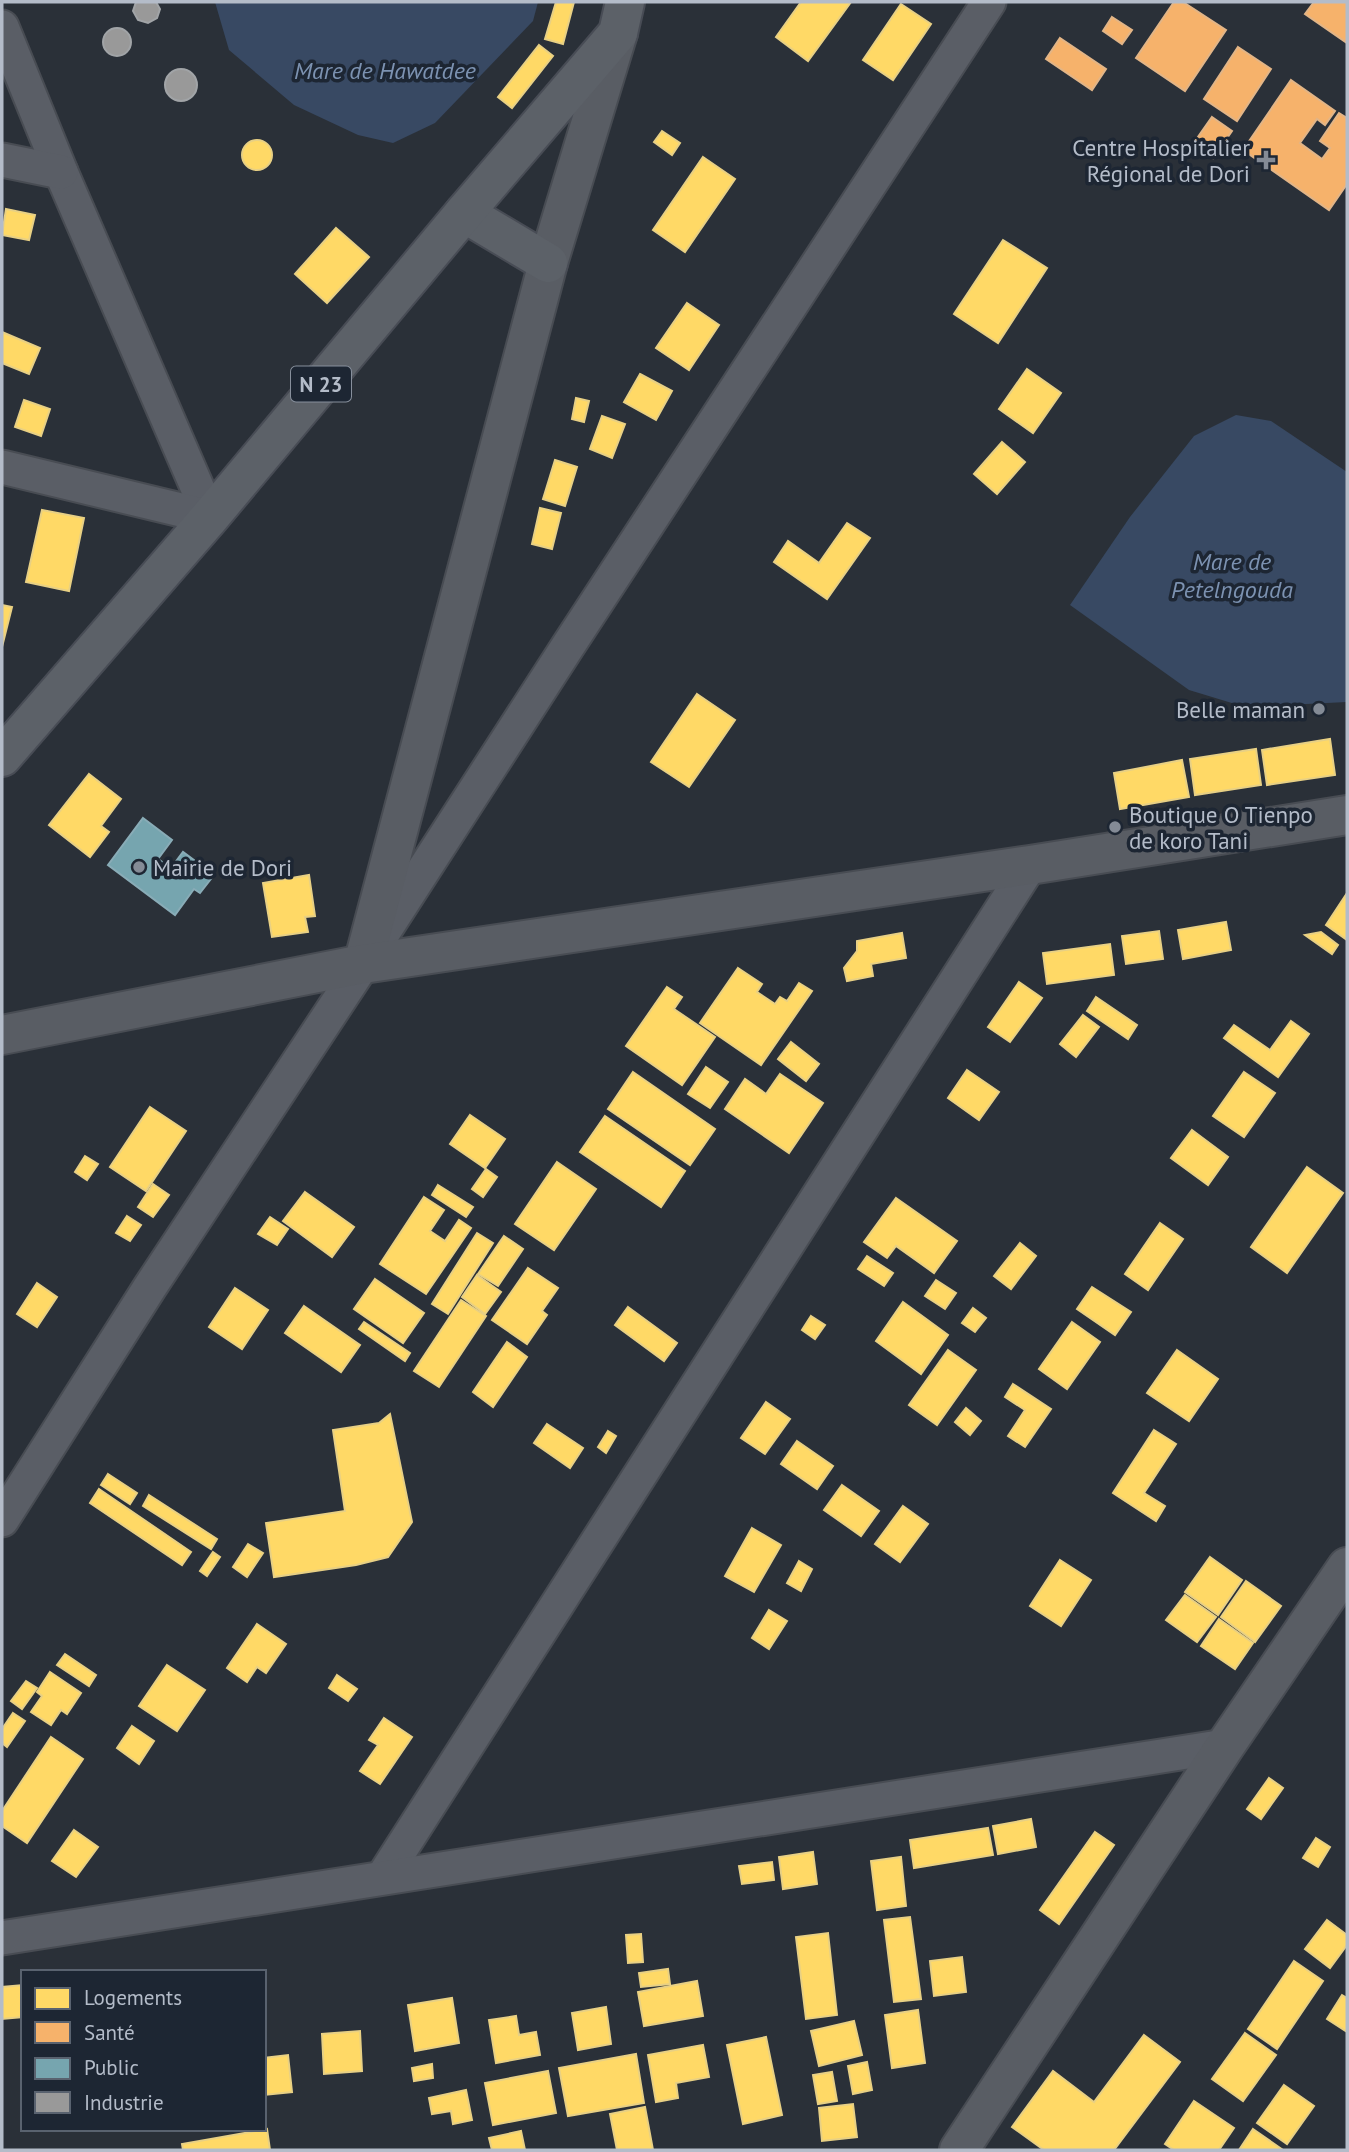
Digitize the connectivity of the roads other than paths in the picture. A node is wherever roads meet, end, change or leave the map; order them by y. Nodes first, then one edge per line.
1 (989, 2) edge
2 (622, 18) edge
3 (2, 27) edge
4 (2, 160) edge
5 (61, 172) junction
6 (464, 213) junction
7 (548, 263) junction
8 (2, 467) edge
9 (210, 517) junction
10 (6, 747) edge
11 (1347, 815) edge
12 (1030, 865) junction
13 (363, 964) junction
14 (2, 1035) edge
15 (2, 1520) edge
16 (1347, 1567) edge
17 (1225, 1746) junction
18 (383, 1877) junction
19 (2, 1938) edge
20 (959, 2150) edge

1 - 13 street
2 - 6 main road, N 23
2 - 7 main road
3 - 5 street
4 - 5 street
5 - 9 street
6 - 7 main road
6 - 9 main road, N 23
7 - 13 main road
8 - 9 street
9 - 10 main road, N 23
11 - 12 main road
12 - 13 main road
12 - 18 street
13 - 14 main road
13 - 15 street
16 - 17 main road
17 - 18 street
17 - 20 main road
18 - 19 street

